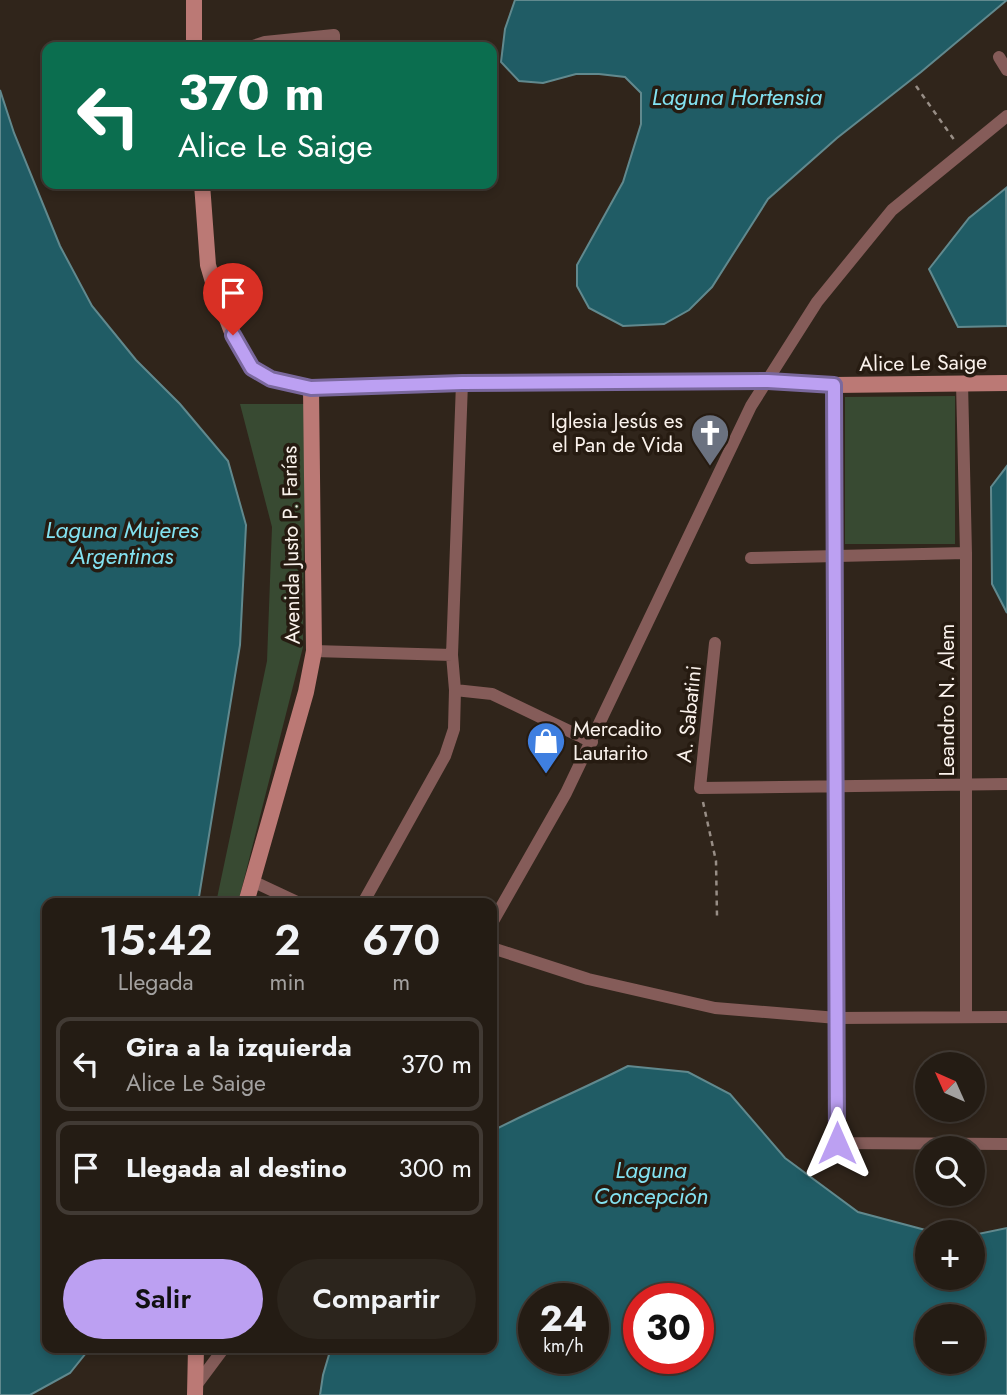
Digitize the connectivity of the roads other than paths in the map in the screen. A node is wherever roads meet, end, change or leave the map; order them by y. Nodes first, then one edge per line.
1 (194, 0) edge
2 (194, 42) edge
3 (265, 42) edge
4 (334, 42) edge
5 (999, 57) dead end
6 (1007, 70) edge
7 (1007, 116) edge
8 (202, 189) edge
9 (768, 381) junction
10 (462, 383) junction
11 (962, 383) junction
12 (1007, 383) edge
13 (834, 385) junction
14 (311, 388) junction
15 (967, 553) junction
16 (836, 556) junction
17 (751, 558) dead end
18 (715, 643) dead end
19 (314, 651) junction
20 (452, 655) junction
21 (455, 690) junction
22 (592, 742) junction
23 (966, 784) junction
24 (1007, 784) edge
25 (836, 785) junction
26 (252, 881) junction
27 (247, 898) edge
28 (288, 898) edge
29 (366, 898) edge
30 (497, 914) edge
31 (497, 950) edge
32 (966, 1017) junction
33 (1007, 1017) edge
34 (837, 1018) junction
35 (1007, 1144) edge
36 (196, 1353) edge
37 (220, 1353) edge
38 (193, 1392) edge

1 - 2 street
3 - 4 street
5 - 6 street
7 - 9 street
8 - 14 street, Alice Le Saige
9 - 10 street, Alice Le Saige
9 - 13 street, Alice Le Saige
9 - 22 street
10 - 14 street, Alice Le Saige
10 - 20 street
11 - 12 street, Alice Le Saige
11 - 13 street, Alice Le Saige
11 - 15 street, Leandro N. Alem
13 - 16 street
14 - 19 street, Avenida Justo P. Farías
15 - 16 street
15 - 23 street, Leandro N. Alem
16 - 17 street
16 - 25 street
18 - 25 street, A. Sabatini
19 - 20 street
19 - 26 street, Avenida Justo P. Farías
20 - 21 street
21 - 22 street
21 - 29 street
22 - 30 street
23 - 24 street
23 - 25 street
23 - 32 street, Leandro N. Alem
25 - 34 street
26 - 27 street, Avenida Justo P. Farías
26 - 28 street
31 - 34 street
32 - 33 street
32 - 34 street
34 - 35 street
36 - 38 street
37 - 38 street

